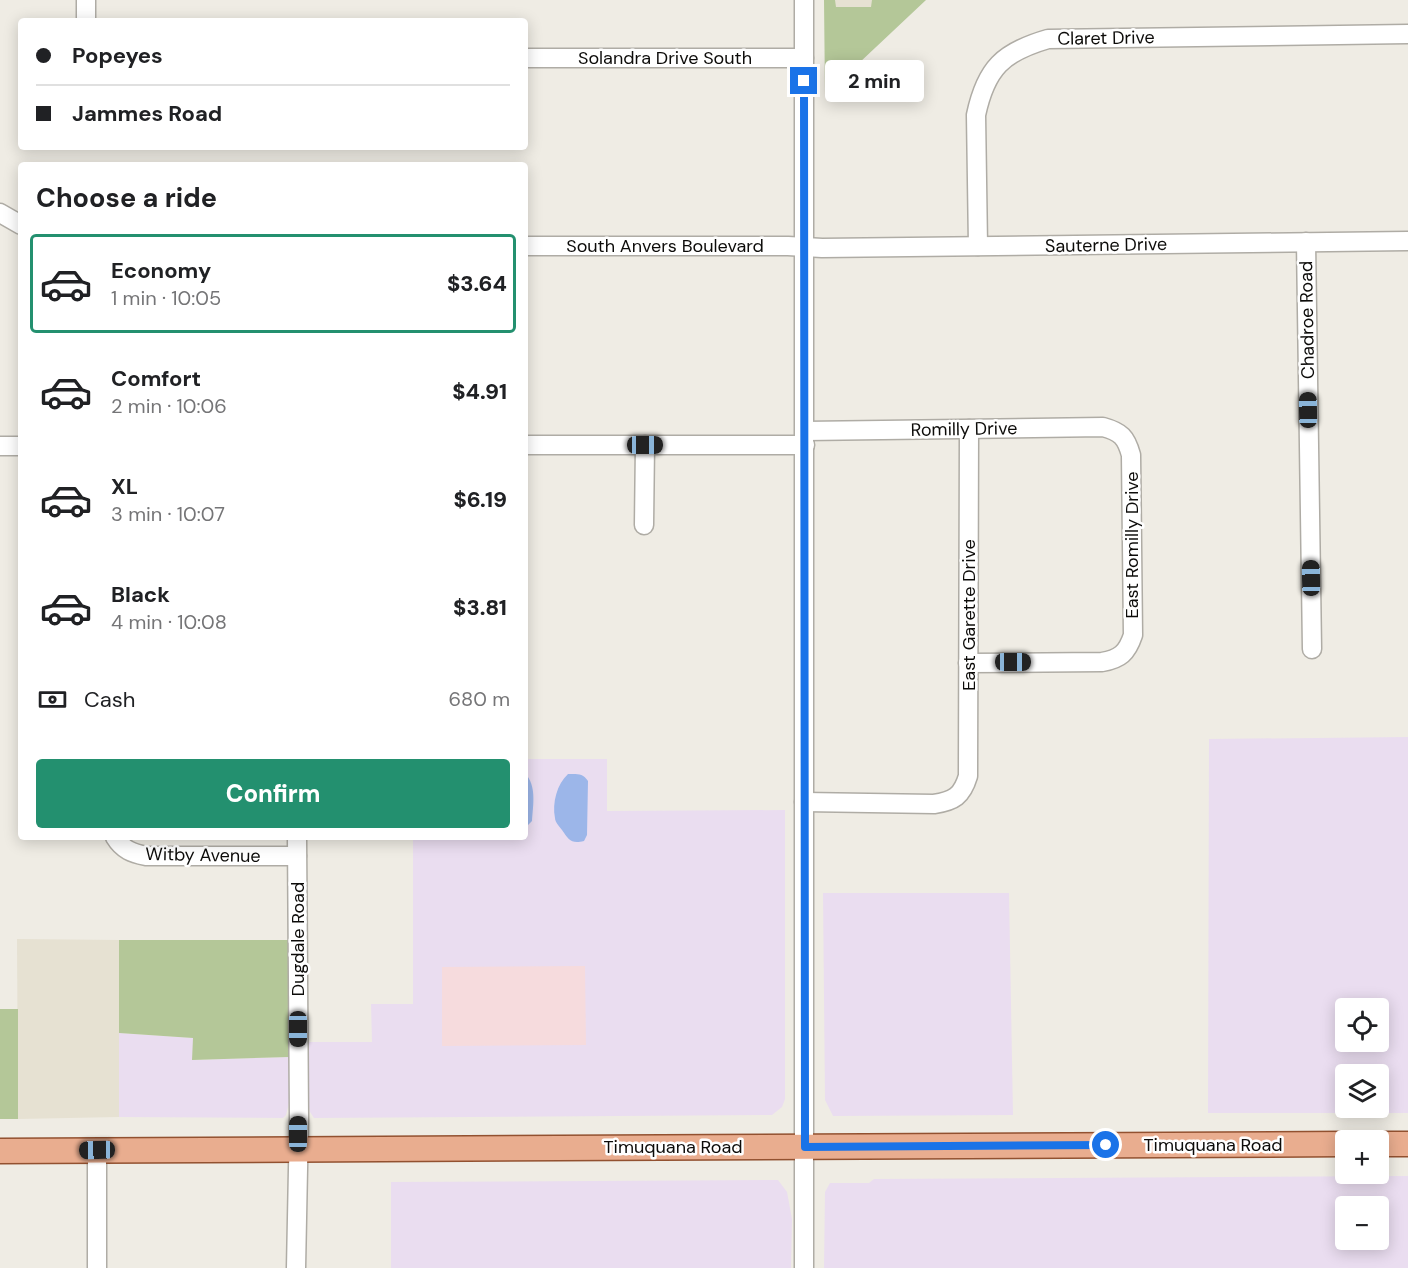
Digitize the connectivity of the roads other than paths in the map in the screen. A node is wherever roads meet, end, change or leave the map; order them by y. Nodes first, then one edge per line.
1 (86, 0) edge
2 (804, 0) edge
3 (86, 18) edge
4 (1408, 34) edge
5 (528, 58) edge
6 (804, 58) junction
7 (0, 213) edge
8 (18, 223) edge
9 (1408, 241) edge
10 (1306, 242) junction
11 (528, 246) edge
12 (978, 246) junction
13 (805, 247) junction
14 (969, 429) junction
15 (1122, 435) joint
16 (805, 438) junction
17 (528, 445) edge
18 (645, 445) junction
19 (0, 446) edge
20 (18, 446) edge
21 (644, 525) dead end
22 (1312, 649) dead end
23 (968, 663) junction
24 (804, 802) junction
25 (118, 840) edge
26 (297, 840) edge
27 (297, 856) junction
28 (1335, 1144) edge
29 (1389, 1144) edge
30 (1408, 1144) edge
31 (805, 1147) junction
32 (298, 1149) junction
33 (97, 1150) junction
34 (0, 1151) edge
35 (97, 1268) edge
36 (296, 1268) edge
37 (804, 1268) edge

1 - 3 street
2 - 6 street
4 - 12 street, Claret Drive
5 - 6 street, Solandra Drive South
6 - 13 street
7 - 8 street
9 - 10 street, Sauterne Drive
10 - 12 street, Sauterne Drive
10 - 22 street, Chadroe Road
11 - 13 street, South Anvers Boulevard
12 - 13 street, Sauterne Drive
13 - 16 street
14 - 15 street, Romilly Drive
14 - 16 street, Romilly Drive
14 - 23 street, East Garette Drive
15 - 23 street, East Romilly Drive
16 - 18 street, Romilly Drive
16 - 24 street
17 - 18 street, Romilly Drive
18 - 21 street
19 - 20 street
23 - 24 street, East Garette Drive
24 - 31 street
25 - 27 street, Witby Avenue
26 - 27 street, Dugdale Road
27 - 32 street, Dugdale Road
28 - 31 main road, Timuquana Road
29 - 30 main road
31 - 32 main road, Timuquana Road
31 - 37 street
32 - 33 main road, Timuquana Road
32 - 36 street, Dugdale Road
33 - 34 main road, Timuquana Road
33 - 35 street

